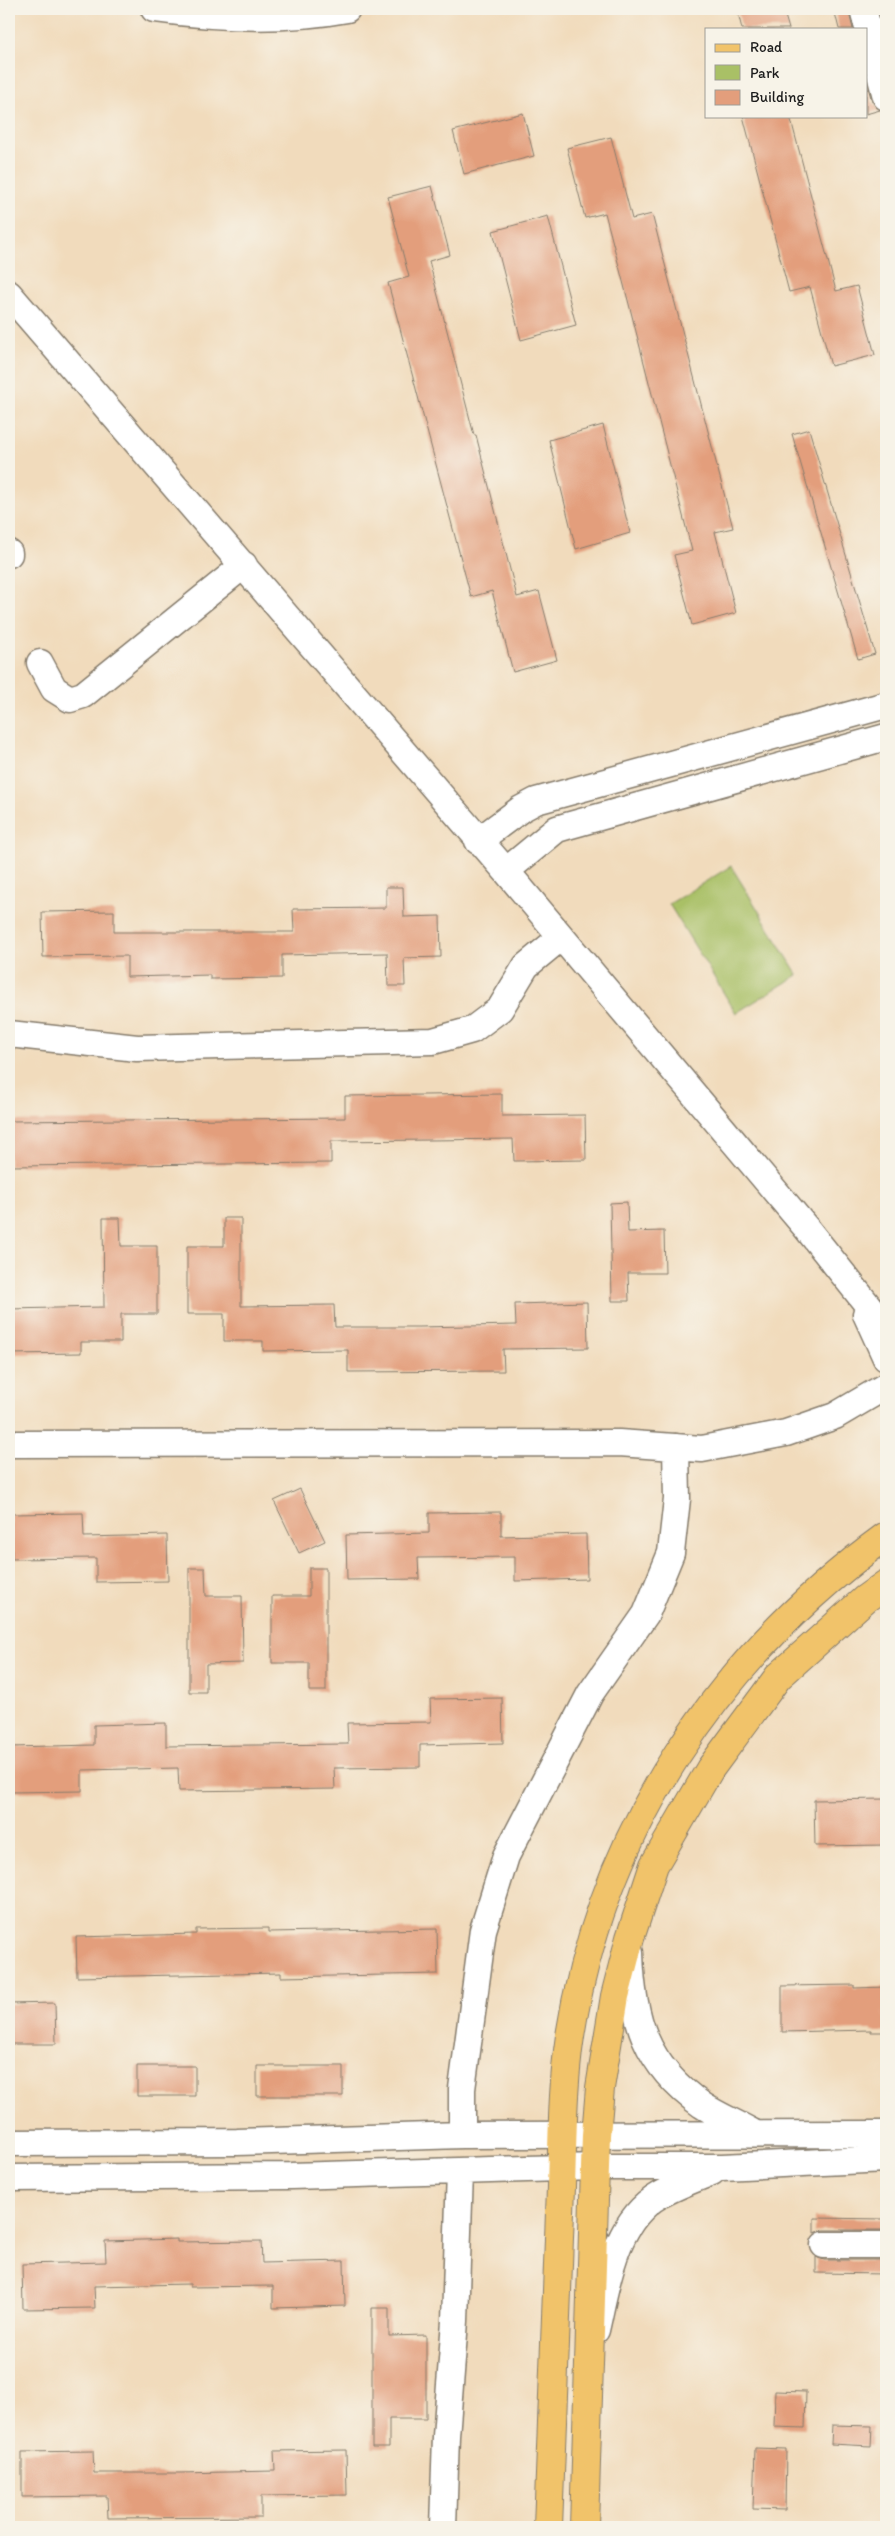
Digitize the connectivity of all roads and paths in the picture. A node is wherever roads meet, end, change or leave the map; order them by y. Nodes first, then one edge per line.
1 (154, 9) edge
2 (347, 9) edge
3 (863, 9) edge
4 (868, 28) edge
5 (868, 28) edge
6 (886, 97) edge
7 (9, 294) edge
8 (244, 565) junction
9 (40, 663) dead end
10 (886, 705) edge
11 (886, 737) edge
12 (478, 841) junction
13 (506, 871) junction
14 (560, 938) junction
15 (9, 1034) edge
16 (854, 1288) junction
17 (886, 1328) edge
18 (886, 1358) edge
19 (886, 1386) edge
20 (9, 1444) edge
21 (676, 1447) junction
22 (886, 1536) edge
23 (886, 1584) edge
24 (630, 1938) junction
25 (755, 2134) junction
26 (886, 2134) edge
27 (462, 2135) junction
28 (596, 2135) junction
29 (562, 2136) junction
30 (9, 2144) edge
31 (886, 2159) edge
32 (595, 2167) junction
33 (722, 2167) junction
34 (562, 2168) junction
35 (460, 2172) junction
36 (9, 2178) edge
37 (824, 2245) dead end
38 (886, 2245) edge
39 (589, 2360) junction
40 (443, 2527) edge
41 (548, 2527) edge
42 (584, 2527) edge

1 - 2 street
3 - 4 street
5 - 6 street
7 - 8 street
8 - 9 street
8 - 12 street
10 - 12 street
11 - 13 street
12 - 13 street
13 - 14 street
14 - 15 street
14 - 16 street
16 - 17 street
16 - 18 street
19 - 21 street
20 - 21 street
21 - 27 street
22 - 29 main road
23 - 24 main road
24 - 25 street
24 - 28 main road
25 - 26 street
25 - 28 street
27 - 29 street
27 - 30 street
28 - 29 street
28 - 32 main road
29 - 34 main road
31 - 33 street
32 - 33 street
32 - 34 street
32 - 39 main road
33 - 39 street
34 - 35 street
34 - 41 main road
35 - 36 street
35 - 40 street
37 - 38 street
39 - 42 main road

